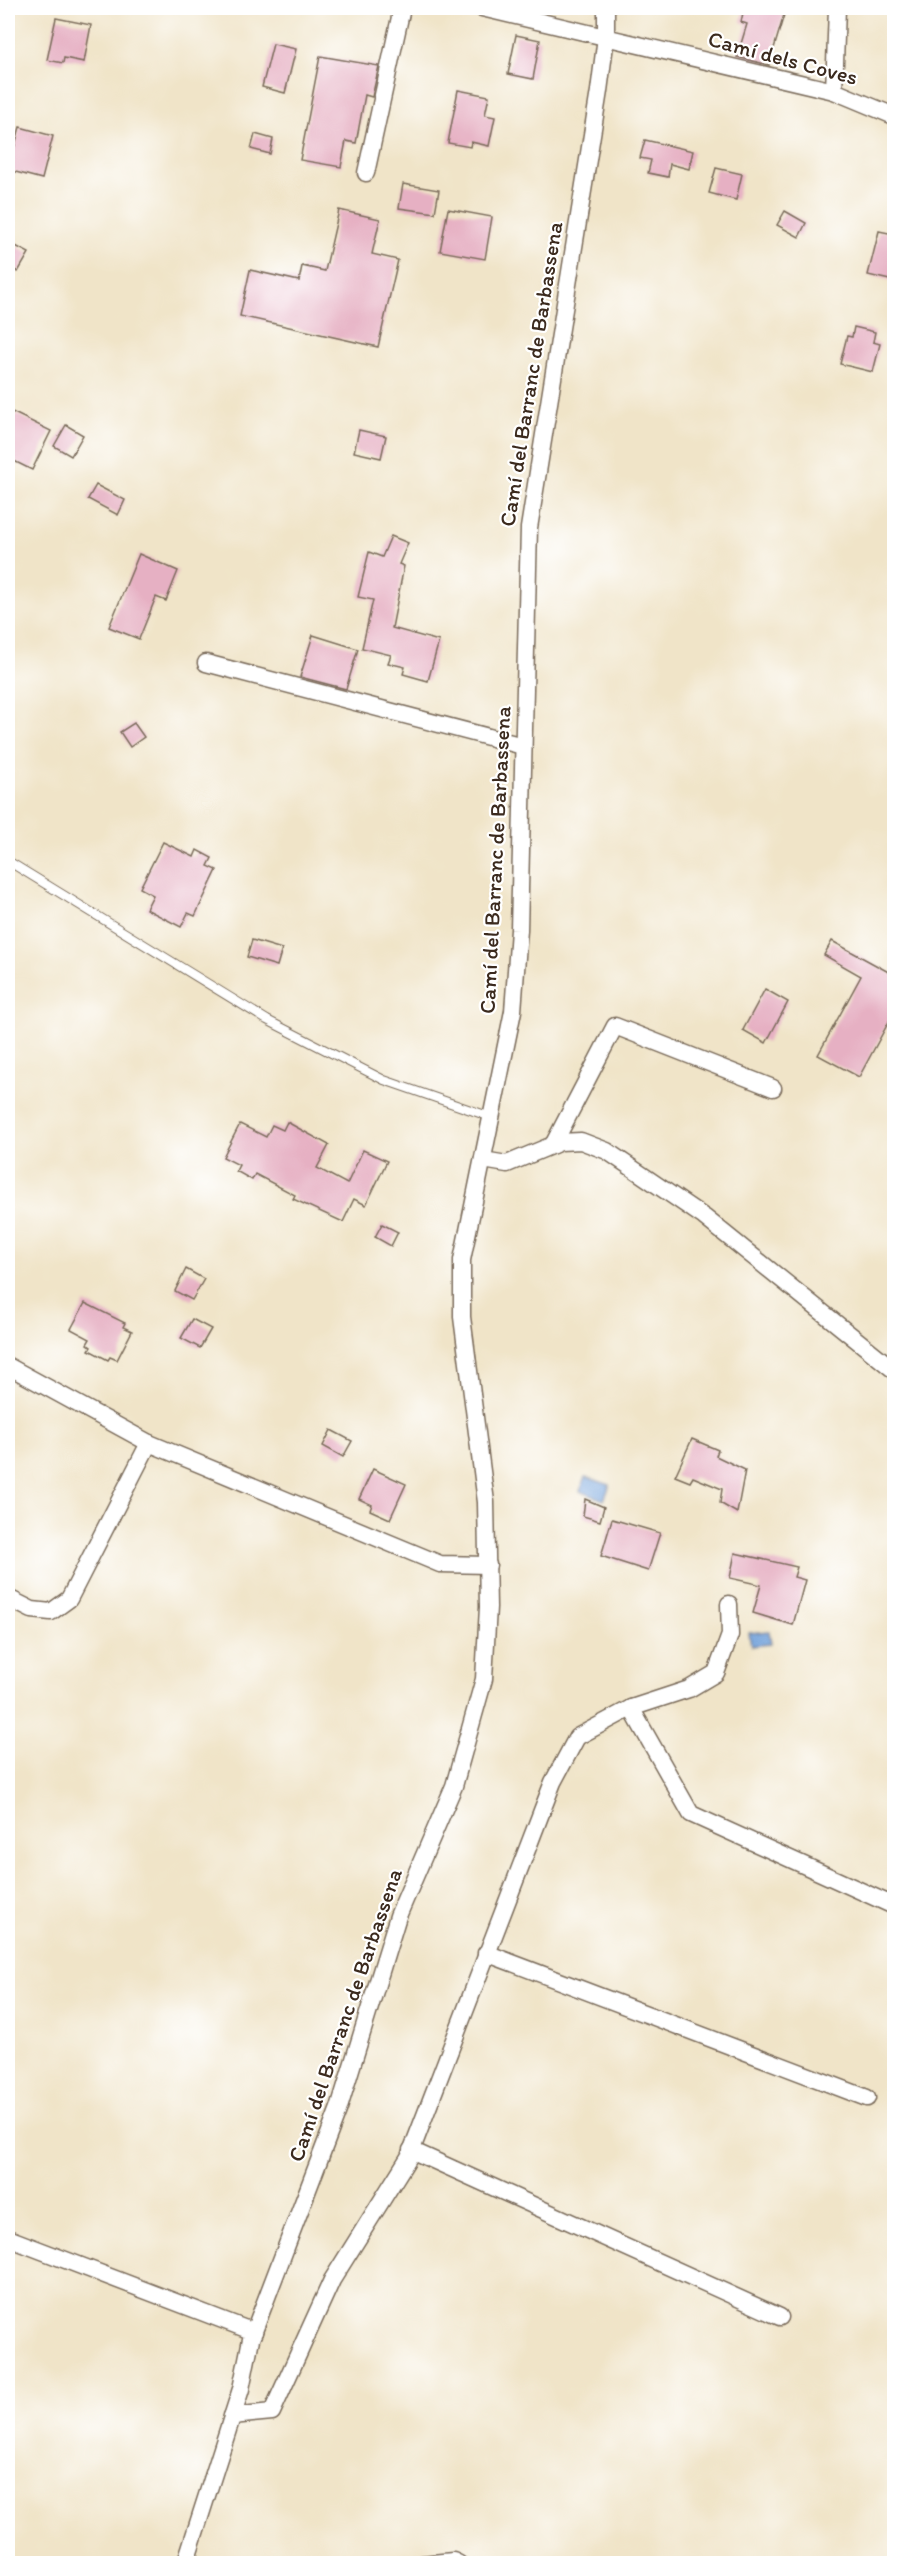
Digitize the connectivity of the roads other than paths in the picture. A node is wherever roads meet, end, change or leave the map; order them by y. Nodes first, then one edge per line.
1 (402, 8) edge
2 (482, 8) edge
3 (606, 8) edge
4 (837, 8) edge
5 (606, 37) junction
6 (834, 90) junction
7 (894, 116) edge
8 (366, 173) dead end
9 (206, 663) dead end
10 (524, 746) junction
11 (8, 861) edge
12 (774, 1088) dead end
13 (491, 1117) junction
14 (553, 1145) junction
15 (483, 1160) junction
16 (8, 1366) edge
17 (894, 1370) edge
18 (149, 1443) junction
19 (488, 1565) junction
20 (8, 1598) edge
21 (729, 1604) dead end
22 (631, 1708) junction
23 (894, 1906) edge
24 (486, 1953) junction
25 (867, 2098) dead end
26 (411, 2150) junction
27 (8, 2238) edge
28 (780, 2317) dead end
29 (254, 2332) junction
30 (232, 2416) junction
31 (185, 2564) edge
32 (422, 2564) edge
33 (459, 2564) edge

1 - 8 street
2 - 5 street, Camí dels Coves
3 - 5 street, Camí del Barranc de Barbassena
4 - 6 street
5 - 6 street, Camí dels Coves
5 - 10 street, Camí del Barranc de Barbassena
6 - 7 street, Camí dels Coves
9 - 10 street
10 - 13 street, Camí del Barranc de Barbassena
11 - 13 lane
12 - 14 street
13 - 15 street, Camí del Barranc de Barbassena
14 - 15 street
14 - 17 street
15 - 19 street, Camí del Barranc de Barbassena
16 - 18 street
18 - 19 street
18 - 20 street
19 - 29 street, Camí del Barranc de Barbassena
21 - 22 street
22 - 23 street
22 - 24 street
24 - 25 street
24 - 26 street
26 - 28 street
26 - 30 street
27 - 29 street
29 - 30 street, Camí del Barranc de Barbassena
30 - 31 street, Camí del Barranc de Barbassena
32 - 33 street

